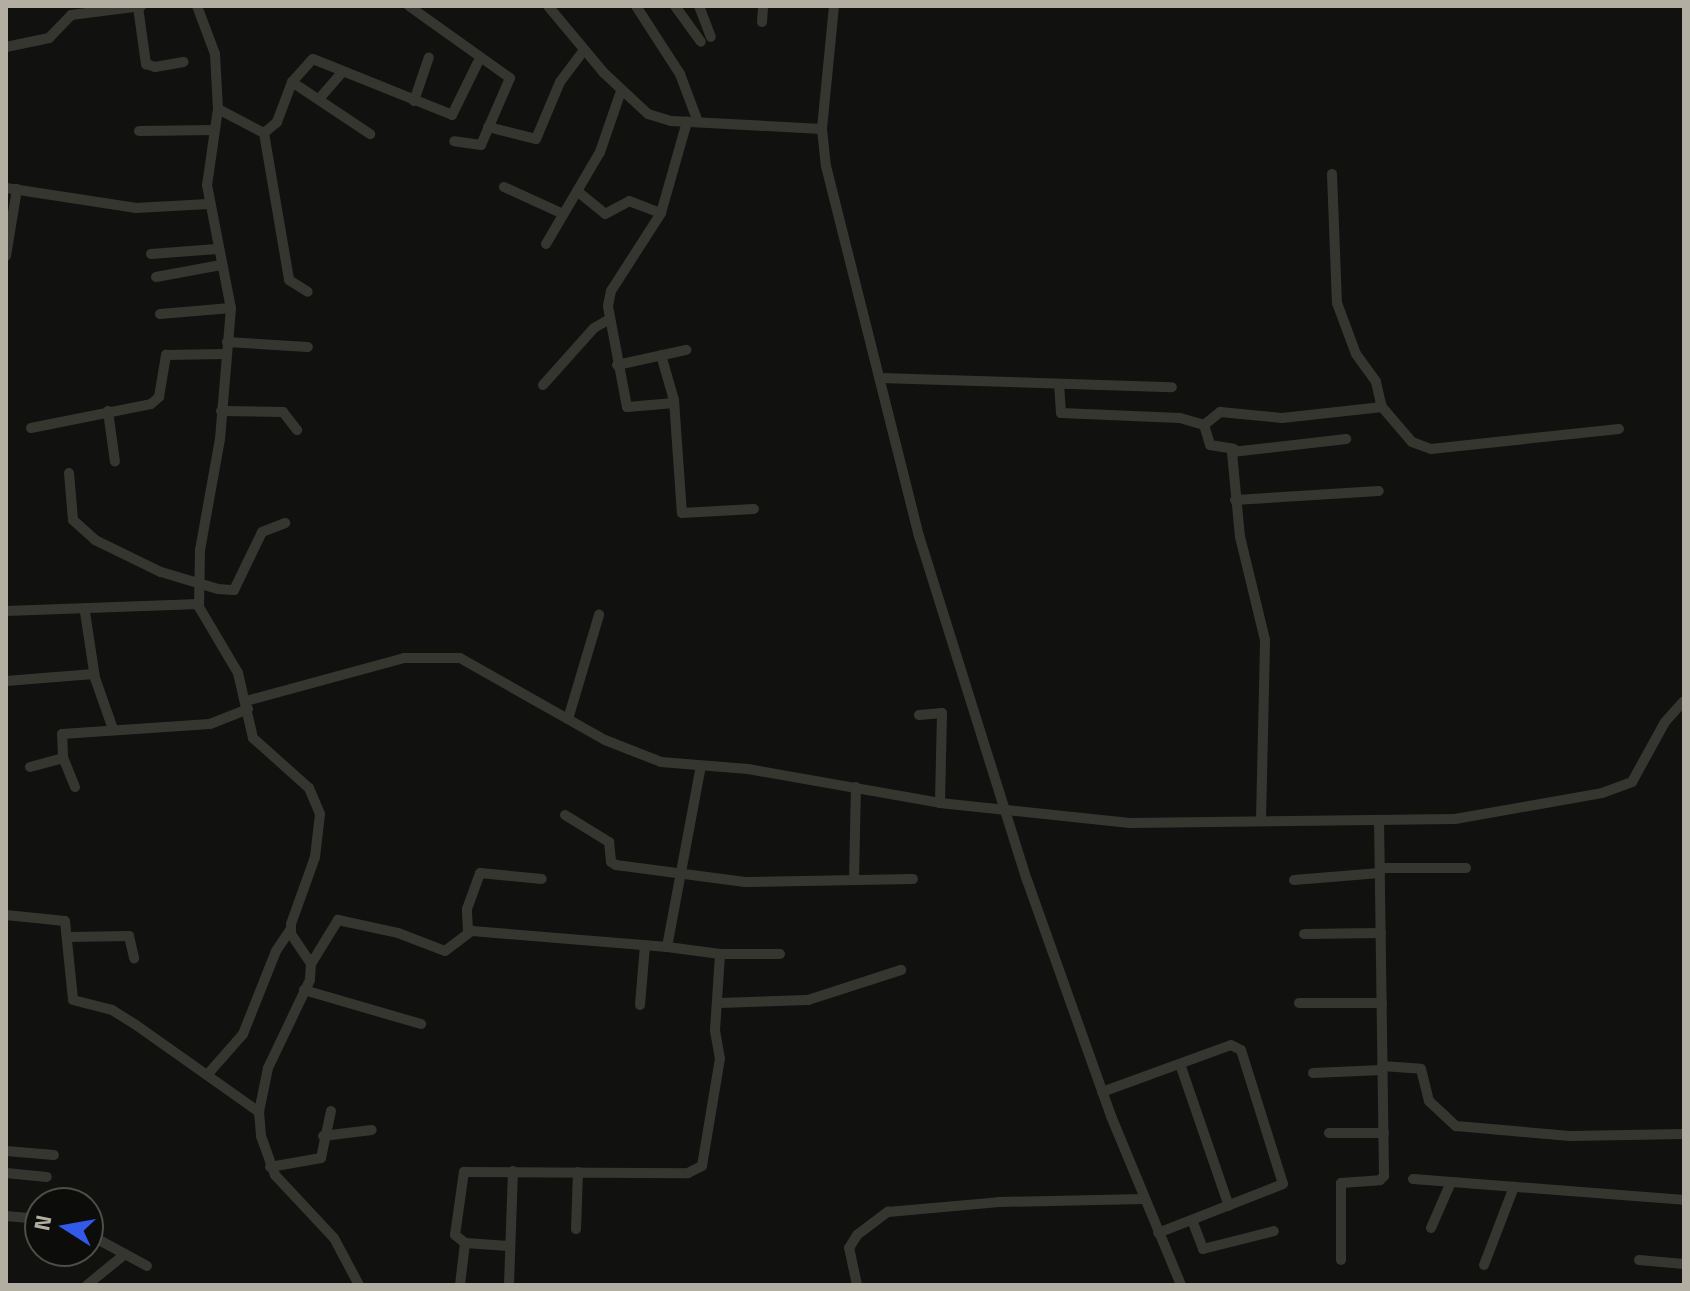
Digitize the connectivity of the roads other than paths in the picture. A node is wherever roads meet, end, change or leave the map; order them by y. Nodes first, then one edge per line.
1 (210, 6) edge
2 (409, 6) edge
3 (548, 6) edge
4 (636, 6) edge
5 (675, 6) edge
6 (699, 6) edge
7 (763, 6) edge
8 (834, 6) edge
9 (139, 7) edge
10 (198, 7) edge
11 (421, 9) edge
12 (762, 22) dead end
13 (6, 47) edge
14 (583, 51) junction
15 (429, 57) dead end
16 (480, 58) junction
17 (184, 62) dead end
18 (342, 73) junction
19 (292, 82) junction
20 (621, 91) junction
21 (319, 99) junction
22 (414, 101) junction
23 (218, 109) junction
24 (693, 122) junction
25 (488, 127) junction
26 (822, 129) junction
27 (214, 130) junction
28 (139, 131) dead end
29 (264, 133) junction
30 (370, 134) dead end
31 (454, 141) dead end
32 (1332, 174) dead end
33 (504, 187) dead end
34 (12, 188) edge
35 (577, 191) junction
36 (208, 204) junction
37 (661, 213) junction
38 (563, 214) junction
39 (546, 244) dead end
40 (217, 249) junction
41 (151, 254) dead end
42 (6, 256) edge
43 (221, 265) junction
44 (156, 277) dead end
45 (308, 292) dead end
46 (231, 308) junction
47 (160, 314) dead end
48 (608, 320) junction
49 (227, 342) junction
50 (308, 347) dead end
51 (686, 350) dead end
52 (225, 354) junction
53 (661, 355) junction
54 (617, 365) junction
55 (880, 378) junction
56 (1059, 384) junction
57 (543, 385) dead end
58 (1172, 387) dead end
59 (674, 403) junction
60 (1382, 407) junction
61 (108, 411) junction
62 (221, 411) junction
63 (1204, 425) junction
64 (31, 428) dead end
65 (1619, 429) dead end
66 (297, 430) dead end
67 (1346, 439) dead end
68 (1234, 449) junction
69 (115, 462) dead end
70 (69, 473) dead end
71 (1379, 491) dead end
72 (1235, 500) junction
73 (754, 509) dead end
74 (285, 523) dead end
75 (200, 584) junction
76 (199, 604) junction
77 (6, 611) edge
78 (85, 612) junction
79 (599, 615) dead end
80 (94, 674) junction
81 (6, 681) edge
82 (1684, 701) edge
83 (247, 705) junction
84 (919, 715) dead end
85 (568, 719) junction
86 (113, 729) junction
87 (63, 758) junction
88 (701, 766) junction
89 (30, 767) dead end
90 (75, 787) dead end
91 (856, 787) junction
92 (940, 803) junction
93 (1004, 810) junction
94 (565, 815) dead end
95 (1261, 820) junction
96 (1379, 821) junction
97 (1466, 868) dead end
98 (1380, 871) junction
99 (680, 874) junction
100 (542, 879) dead end
101 (913, 879) dead end
102 (854, 880) junction
103 (1294, 880) dead end
104 (6, 915) edge
105 (291, 929) junction
106 (468, 931) junction
107 (1381, 933) junction
108 (1304, 934) dead end
109 (70, 937) junction
110 (645, 945) junction
111 (667, 947) junction
112 (720, 954) junction
113 (780, 954) dead end
114 (134, 958) dead end
115 (311, 964) junction
116 (901, 970) dead end
117 (304, 990) junction
118 (719, 1003) junction
119 (1299, 1003) dead end
120 (1382, 1003) junction
121 (640, 1005) dead end
122 (421, 1024) dead end
123 (1180, 1064) junction
124 (1382, 1068) junction
125 (1313, 1073) dead end
126 (207, 1075) junction
127 (1102, 1092) junction
128 (331, 1111) dead end
129 (259, 1112) junction
130 (372, 1130) dead end
131 (1329, 1133) dead end
132 (1384, 1133) junction
133 (1684, 1134) edge
134 (323, 1136) junction
135 (6, 1151) edge
136 (54, 1155) dead end
137 (270, 1167) junction
138 (513, 1171) junction
139 (578, 1172) junction
140 (6, 1173) edge
141 (47, 1177) dead end
142 (1413, 1179) dead end
143 (1451, 1182) junction
144 (1514, 1187) junction
145 (1144, 1199) junction
146 (1684, 1200) edge
147 (1229, 1206) junction
148 (1192, 1220) junction
149 (1431, 1228) dead end
150 (576, 1229) dead end
151 (1274, 1231) dead end
152 (1158, 1233) junction
153 (104, 1243) edge
154 (465, 1243) junction
155 (509, 1246) junction
156 (125, 1254) junction
157 (1341, 1260) dead end
158 (1639, 1260) dead end
159 (1684, 1264) edge
160 (1484, 1265) dead end
161 (147, 1266) dead end
162 (87, 1285) edge
163 (359, 1285) edge
164 (460, 1285) edge
165 (509, 1285) edge
166 (857, 1285) edge
167 (1181, 1285) edge

1 - 10 street
2 - 11 street
3 - 14 street
4 - 24 street
5 - 6 street
7 - 12 street
8 - 26 street
9 - 13 street
9 - 17 street
10 - 23 street
11 - 16 street
14 - 20 street
14 - 25 street
15 - 22 street
16 - 22 street
16 - 25 street
18 - 19 street
18 - 21 street
18 - 22 street
19 - 21 street
19 - 29 street
20 - 24 street
20 - 35 street
21 - 30 street
23 - 27 street
23 - 29 street
24 - 26 street
24 - 37 street
25 - 31 street
26 - 55 street
27 - 28 street
27 - 36 street
29 - 45 street
32 - 60 street
33 - 38 street
34 - 36 street
34 - 42 street
35 - 37 street
35 - 38 street
36 - 40 street
37 - 48 street
38 - 39 street
40 - 41 street
40 - 43 street
43 - 44 street
43 - 46 street
46 - 47 street
46 - 49 street
48 - 54 street
48 - 57 street
49 - 50 street
49 - 52 street
51 - 53 street
52 - 61 street
52 - 62 street
53 - 54 street
53 - 59 street
54 - 59 street
55 - 56 street
55 - 93 street
56 - 58 street
56 - 63 street
59 - 73 street
60 - 63 street
60 - 65 street
61 - 64 street
61 - 69 street
62 - 66 street
62 - 75 street
63 - 68 street
67 - 68 street
68 - 72 street
70 - 75 street
71 - 72 street
72 - 95 street
74 - 75 street
75 - 76 street
76 - 78 street
76 - 83 street
77 - 78 street
78 - 80 street
79 - 85 street
80 - 81 street
80 - 86 street
82 - 96 street
83 - 85 street
83 - 86 street
83 - 105 street
84 - 92 street
85 - 88 street
86 - 87 street
87 - 89 street
87 - 90 street
88 - 91 street
88 - 99 street
91 - 92 street
91 - 102 street
92 - 93 street
93 - 95 street
93 - 127 street
94 - 99 street
95 - 96 street
96 - 98 street
97 - 98 street
98 - 103 street
98 - 107 street
99 - 102 street
99 - 111 street
100 - 106 street
101 - 102 street
104 - 109 street
105 - 115 street
105 - 126 street
106 - 110 street
106 - 115 street
107 - 108 street
107 - 120 street
109 - 114 street
109 - 126 street
110 - 111 street
110 - 121 street
111 - 112 street
112 - 113 street
112 - 118 street
115 - 117 street
116 - 118 street
117 - 122 street
117 - 129 street
118 - 139 street
119 - 120 street
120 - 124 street
123 - 127 street
123 - 147 street
123 - 147 street
124 - 125 street
124 - 132 street
124 - 133 street
126 - 129 street
127 - 145 street
128 - 134 street
129 - 137 street
130 - 134 street
131 - 132 street
132 - 157 street
134 - 137 street
135 - 136 street
137 - 163 street
138 - 139 street
138 - 154 street
138 - 155 street
139 - 150 street
140 - 141 street
142 - 143 street
143 - 144 street
143 - 149 street
144 - 146 street
144 - 160 street
145 - 152 street
145 - 166 street
147 - 148 street
148 - 151 street
148 - 152 street
152 - 167 street
153 - 156 street
154 - 155 street
154 - 164 street
155 - 165 street
156 - 161 street
156 - 162 street
158 - 159 street

